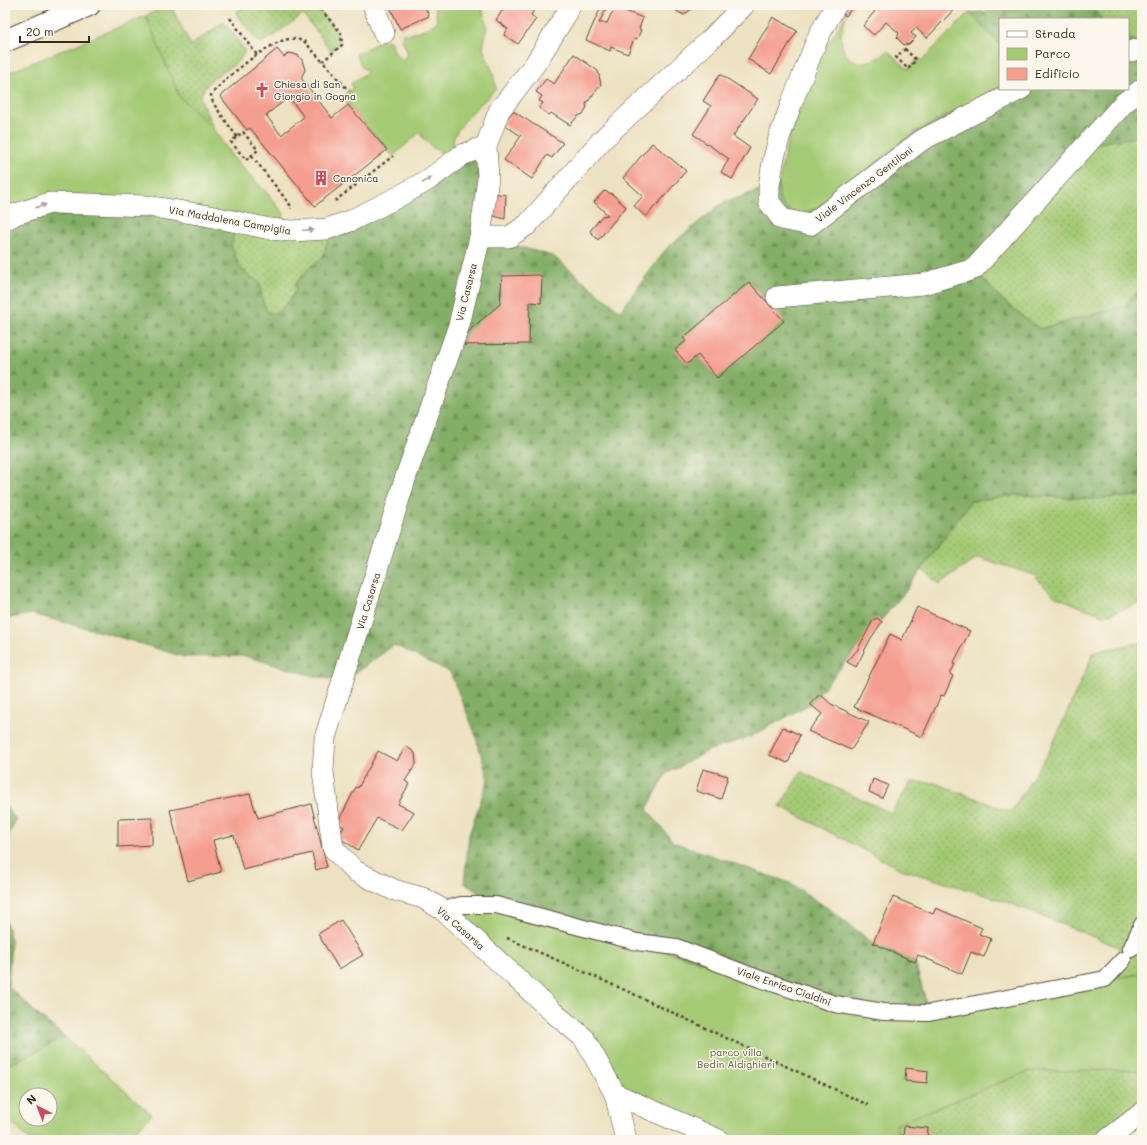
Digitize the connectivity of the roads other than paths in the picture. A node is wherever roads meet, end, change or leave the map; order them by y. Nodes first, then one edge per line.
1 (90, 5) edge
2 (373, 5) edge
3 (570, 5) edge
4 (744, 5) edge
5 (836, 5) edge
6 (384, 33) dead end
7 (5, 41) edge
8 (1142, 48) edge
9 (1129, 52) edge
10 (1142, 89) edge
11 (1019, 90) edge
12 (486, 146) junction
13 (5, 220) edge
14 (480, 236) junction
15 (777, 298) dead end
16 (443, 910) junction
17 (1142, 925) edge
18 (615, 1094) junction
19 (1142, 1114) edge
20 (626, 1140) edge
21 (719, 1140) edge
22 (1107, 1140) edge

1 - 7 street
2 - 6 street
3 - 12 street, Via Casarsa
4 - 14 street
5 - 11 street, Viale Vincenzo Gentiloni
8 - 9 street
10 - 15 street
13 -> 12 street, Via Maddalena Campiglia
12 - 14 street, Via Casarsa
14 - 16 street, Via Casarsa
16 - 17 street, Viale Enrico Cialdini
16 - 18 street, Via Casarsa
18 - 20 street, Via Casarsa
18 - 21 street
19 - 22 street

